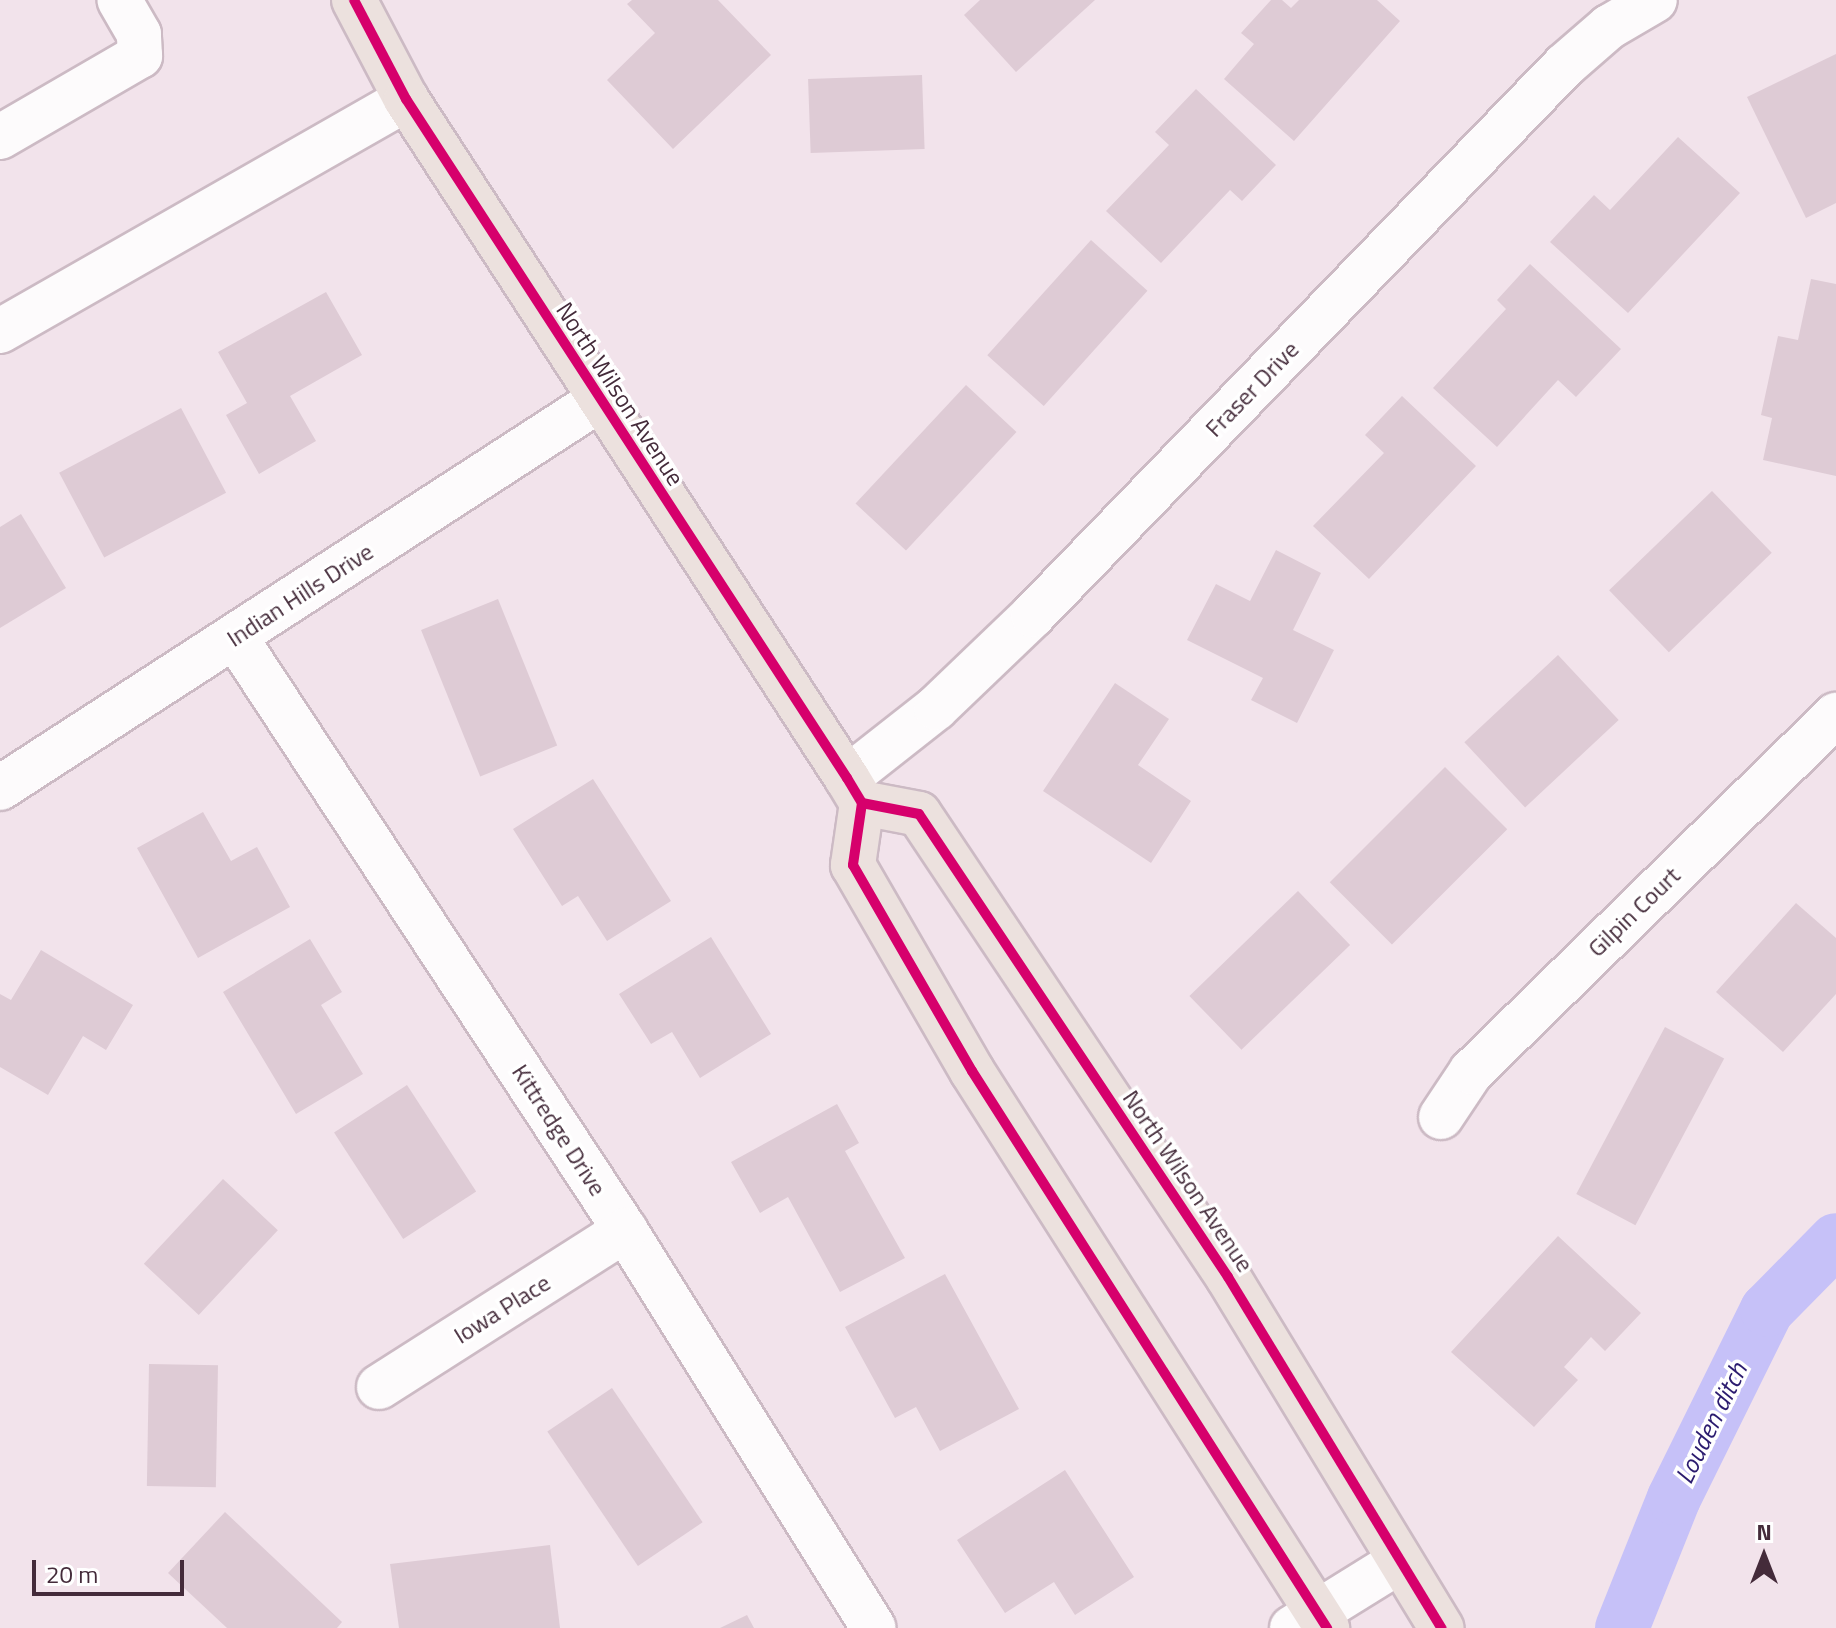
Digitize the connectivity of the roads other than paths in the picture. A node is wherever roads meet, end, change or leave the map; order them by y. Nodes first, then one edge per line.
1 (119, 0) edge
2 (354, 0) edge
3 (1655, 0) edge
4 (406, 99) junction
5 (0, 137) edge
6 (0, 331) edge
7 (599, 400) junction
8 (235, 637) junction
9 (1836, 715) edge
10 (0, 788) edge
11 (855, 790) junction
12 (1441, 1117) dead end
13 (625, 1230) junction
14 (379, 1387) dead end
15 (1400, 1561) junction
16 (1312, 1622) edge
17 (874, 1628) edge
18 (1441, 1628) edge

1 - 5 street
2 - 4 main road, North Wilson Avenue
3 - 11 street, Fraser Drive
4 - 6 street
4 - 7 main road, North Wilson Avenue
7 - 8 street, Indian Hills Drive
7 - 11 main road, North Wilson Avenue
8 - 10 street, Indian Hills Drive
8 - 13 street, Kittredge Drive
9 - 12 street, Gilpin Court
11 - 15 main road, North Wilson Avenue
11 - 16 main road
13 - 14 street, Iowa Place
13 - 17 street, Kittredge Drive
15 - 16 street
15 - 18 main road, North Wilson Avenue

